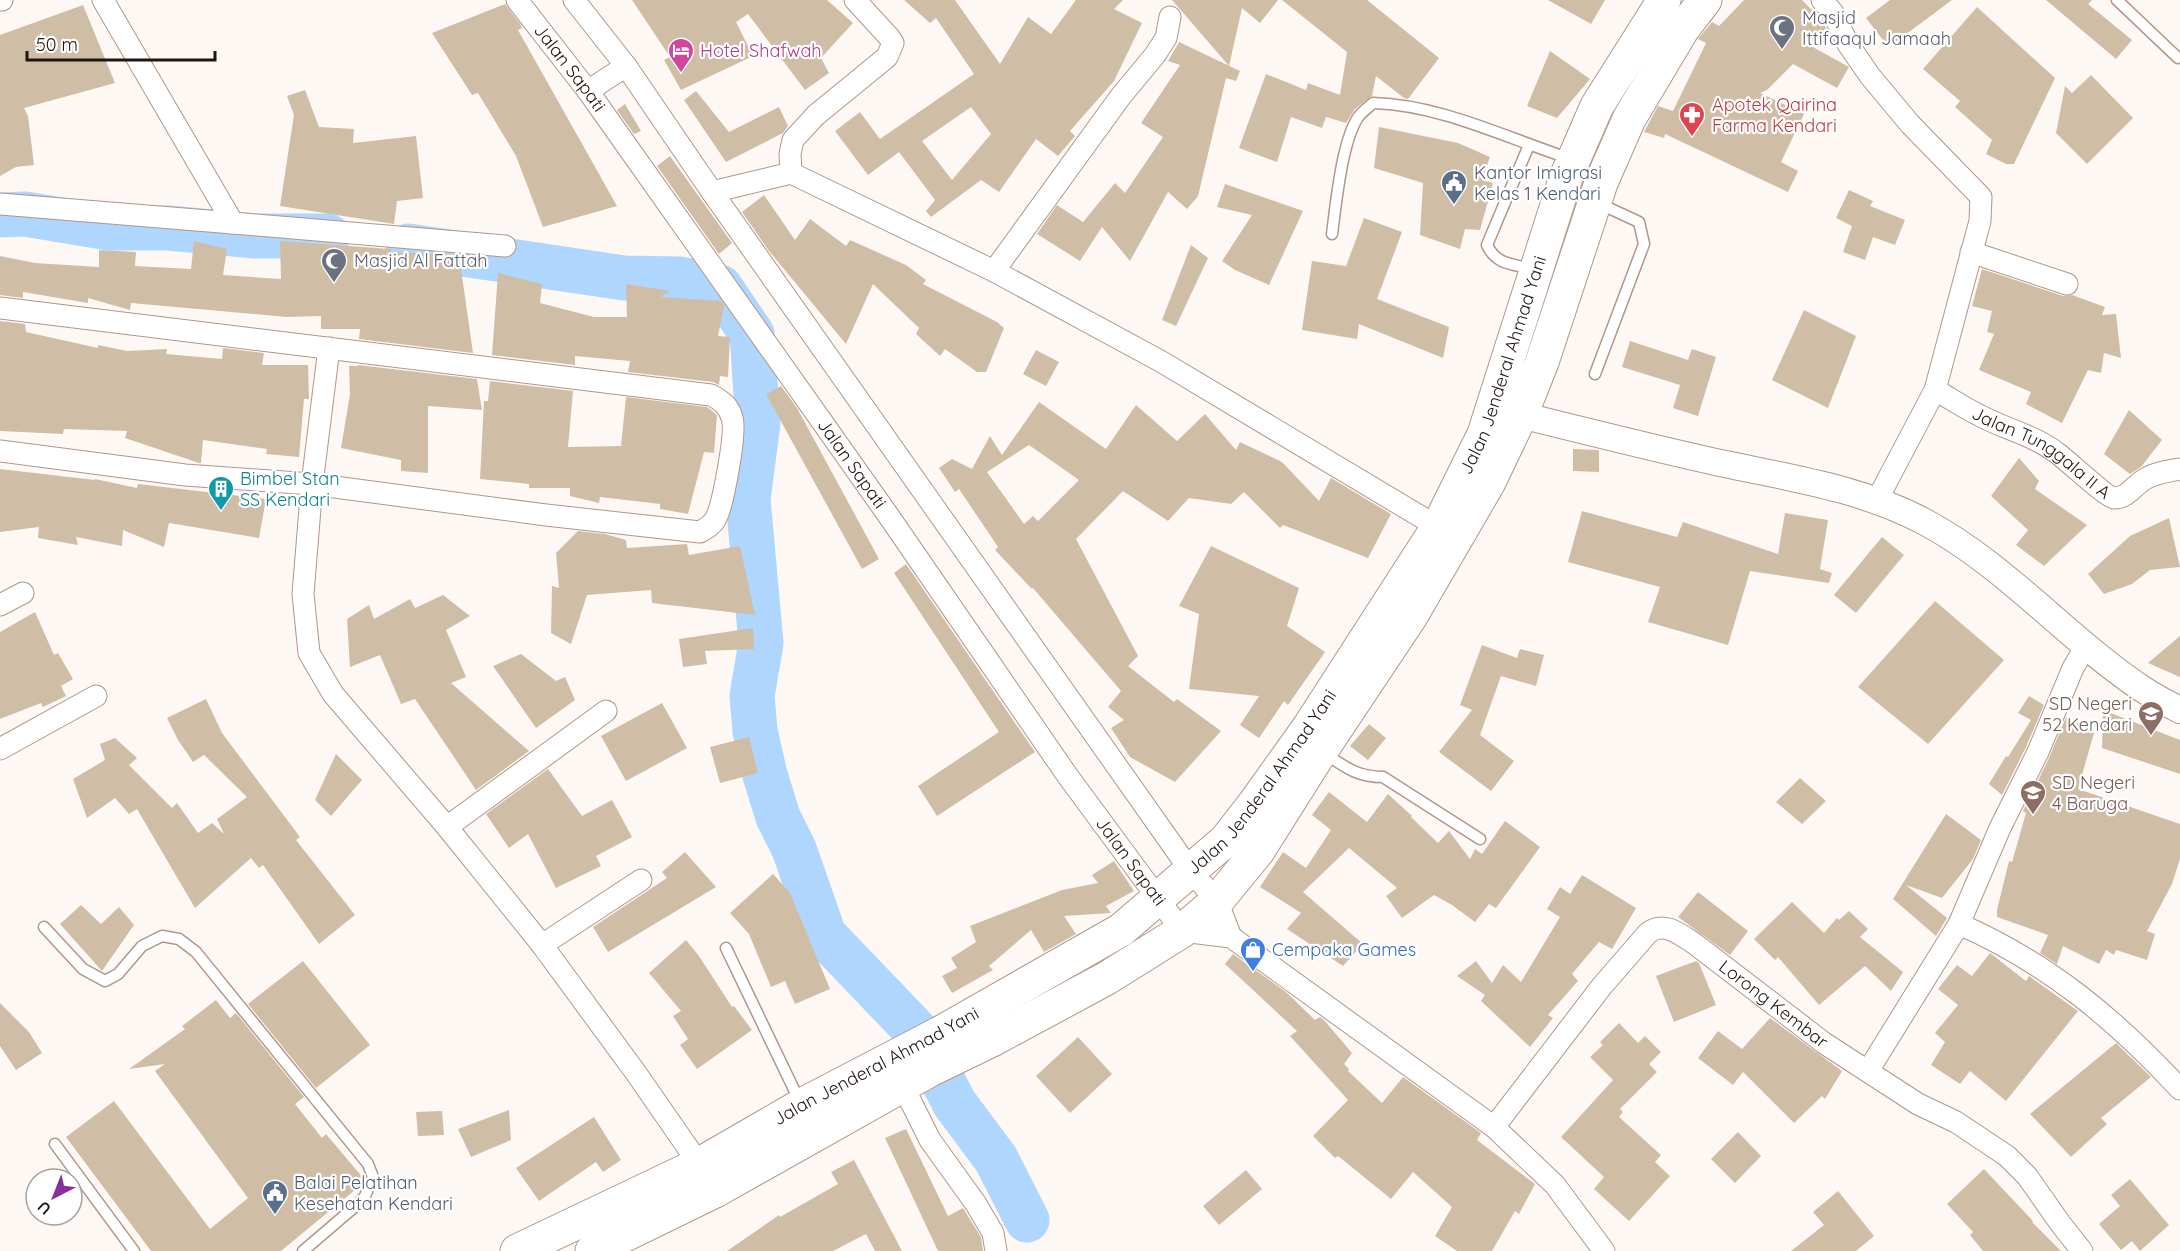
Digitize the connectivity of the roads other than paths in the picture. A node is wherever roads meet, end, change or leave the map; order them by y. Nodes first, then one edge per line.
1 (103, 0) edge
2 (517, 0) edge
3 (574, 0) edge
4 (855, 0) edge
5 (1664, 0) edge
6 (1706, 0) edge
7 (1822, 0) edge
8 (2116, 0) edge
9 (1170, 17) dead end
10 (2178, 58) dead end
11 (626, 66) junction
12 (588, 91) junction
13 (1529, 145) junction
14 (1574, 160) junction
15 (791, 173) junction
16 (712, 192) junction
17 (1595, 201) junction
18 (0, 204) edge
19 (233, 223) junction
20 (1332, 234) dead end
21 (505, 246) dead end
22 (1971, 252) junction
23 (1536, 270) junction
24 (994, 271) junction
25 (2067, 284) dead end
26 (0, 308) edge
27 (329, 348) junction
28 (1595, 374) dead end
29 (1935, 390) junction
30 (1508, 411) junction
31 (0, 451) edge
32 (2180, 469) edge
33 (312, 484) junction
34 (1877, 500) junction
35 (1438, 527) junction
36 (23, 593) dead end
37 (0, 605) edge
38 (2086, 646) junction
39 (96, 696) dead end
40 (2180, 710) edge
41 (606, 711) dead end
42 (0, 749) edge
43 (1321, 752) junction
44 (447, 827) junction
45 (1480, 839) dead end
46 (1190, 870) junction
47 (641, 880) dead end
48 (1156, 898) junction
49 (1217, 901) junction
50 (1959, 924) junction
51 (44, 927) dead end
52 (1182, 931) junction
53 (1231, 937) junction
54 (542, 945) junction
55 (726, 948) dead end
56 (928, 1059) junction
57 (1868, 1071) junction
58 (2180, 1089) edge
59 (802, 1105) junction
60 (1494, 1127) junction
61 (55, 1144) dead end
62 (708, 1178) junction
63 (599, 1249) edge
64 (134, 1251) edge
65 (303, 1251) edge
66 (518, 1251) edge
67 (996, 1251) edge
68 (1604, 1251) edge
69 (2082, 1251) edge

1 - 19 street
2 - 12 street, Jalan Sapati
3 - 11 street
4 - 15 street
5 - 14 highway, Jalan Jenderal Ahmad Yani
6 - 17 highway, Jalan Jenderal Ahmad Yani
7 - 22 street
8 - 10 lane
9 - 24 street
11 - 12 street
11 - 16 street
12 - 48 street, Jalan Sapati
13 - 14 lane
13 - 20 lane
13 - 23 lane
14 - 23 highway, Jalan Jenderal Ahmad Yani
15 - 16 street
15 - 24 street
16 - 46 street
17 - 28 lane
17 - 30 highway, Jalan Jenderal Ahmad Yani
18 - 19 street
19 - 21 street
22 - 25 street
22 - 29 street
23 - 30 highway, Jalan Jenderal Ahmad Yani
24 - 35 street
26 - 27 street
27 - 33 street
27 - 33 street
29 - 32 street, Jalan Tunggala II A
29 - 34 street
30 - 34 street
30 - 35 highway, Jalan Jenderal Ahmad Yani
30 - 43 highway, Jalan Jenderal Ahmad Yani
31 - 33 street
33 - 44 street
34 - 38 street
35 - 46 highway, Jalan Jenderal Ahmad Yani
36 - 37 street
38 - 40 street
38 - 50 street
39 - 42 street
41 - 44 street
43 - 45 lane
43 - 49 highway, Jalan Jenderal Ahmad Yani
44 - 54 street
46 - 48 highway, Jalan Jenderal Ahmad Yani
46 - 49 street
47 - 54 street
48 - 52 street, Jalan Sapati
48 - 56 highway, Jalan Jenderal Ahmad Yani
49 - 52 highway, Jalan Jenderal Ahmad Yani
49 - 53 street
50 - 57 street
50 - 58 street
51 - 65 lane
52 - 53 street
52 - 56 highway, Jalan Jenderal Ahmad Yani
53 - 60 street
54 - 62 street
55 - 59 lane
56 - 59 highway, Jalan Jenderal Ahmad Yani
56 - 62 highway, Jalan Jenderal Ahmad Yani
56 - 67 street
57 - 60 street, Lorong Kembar
57 - 69 street, Lorong Kembar
59 - 62 highway, Jalan Jenderal Ahmad Yani
60 - 68 street
61 - 64 lane
62 - 63 highway, Jalan Jenderal Ahmad Yani
62 - 66 highway, Jalan Jenderal Ahmad Yani

